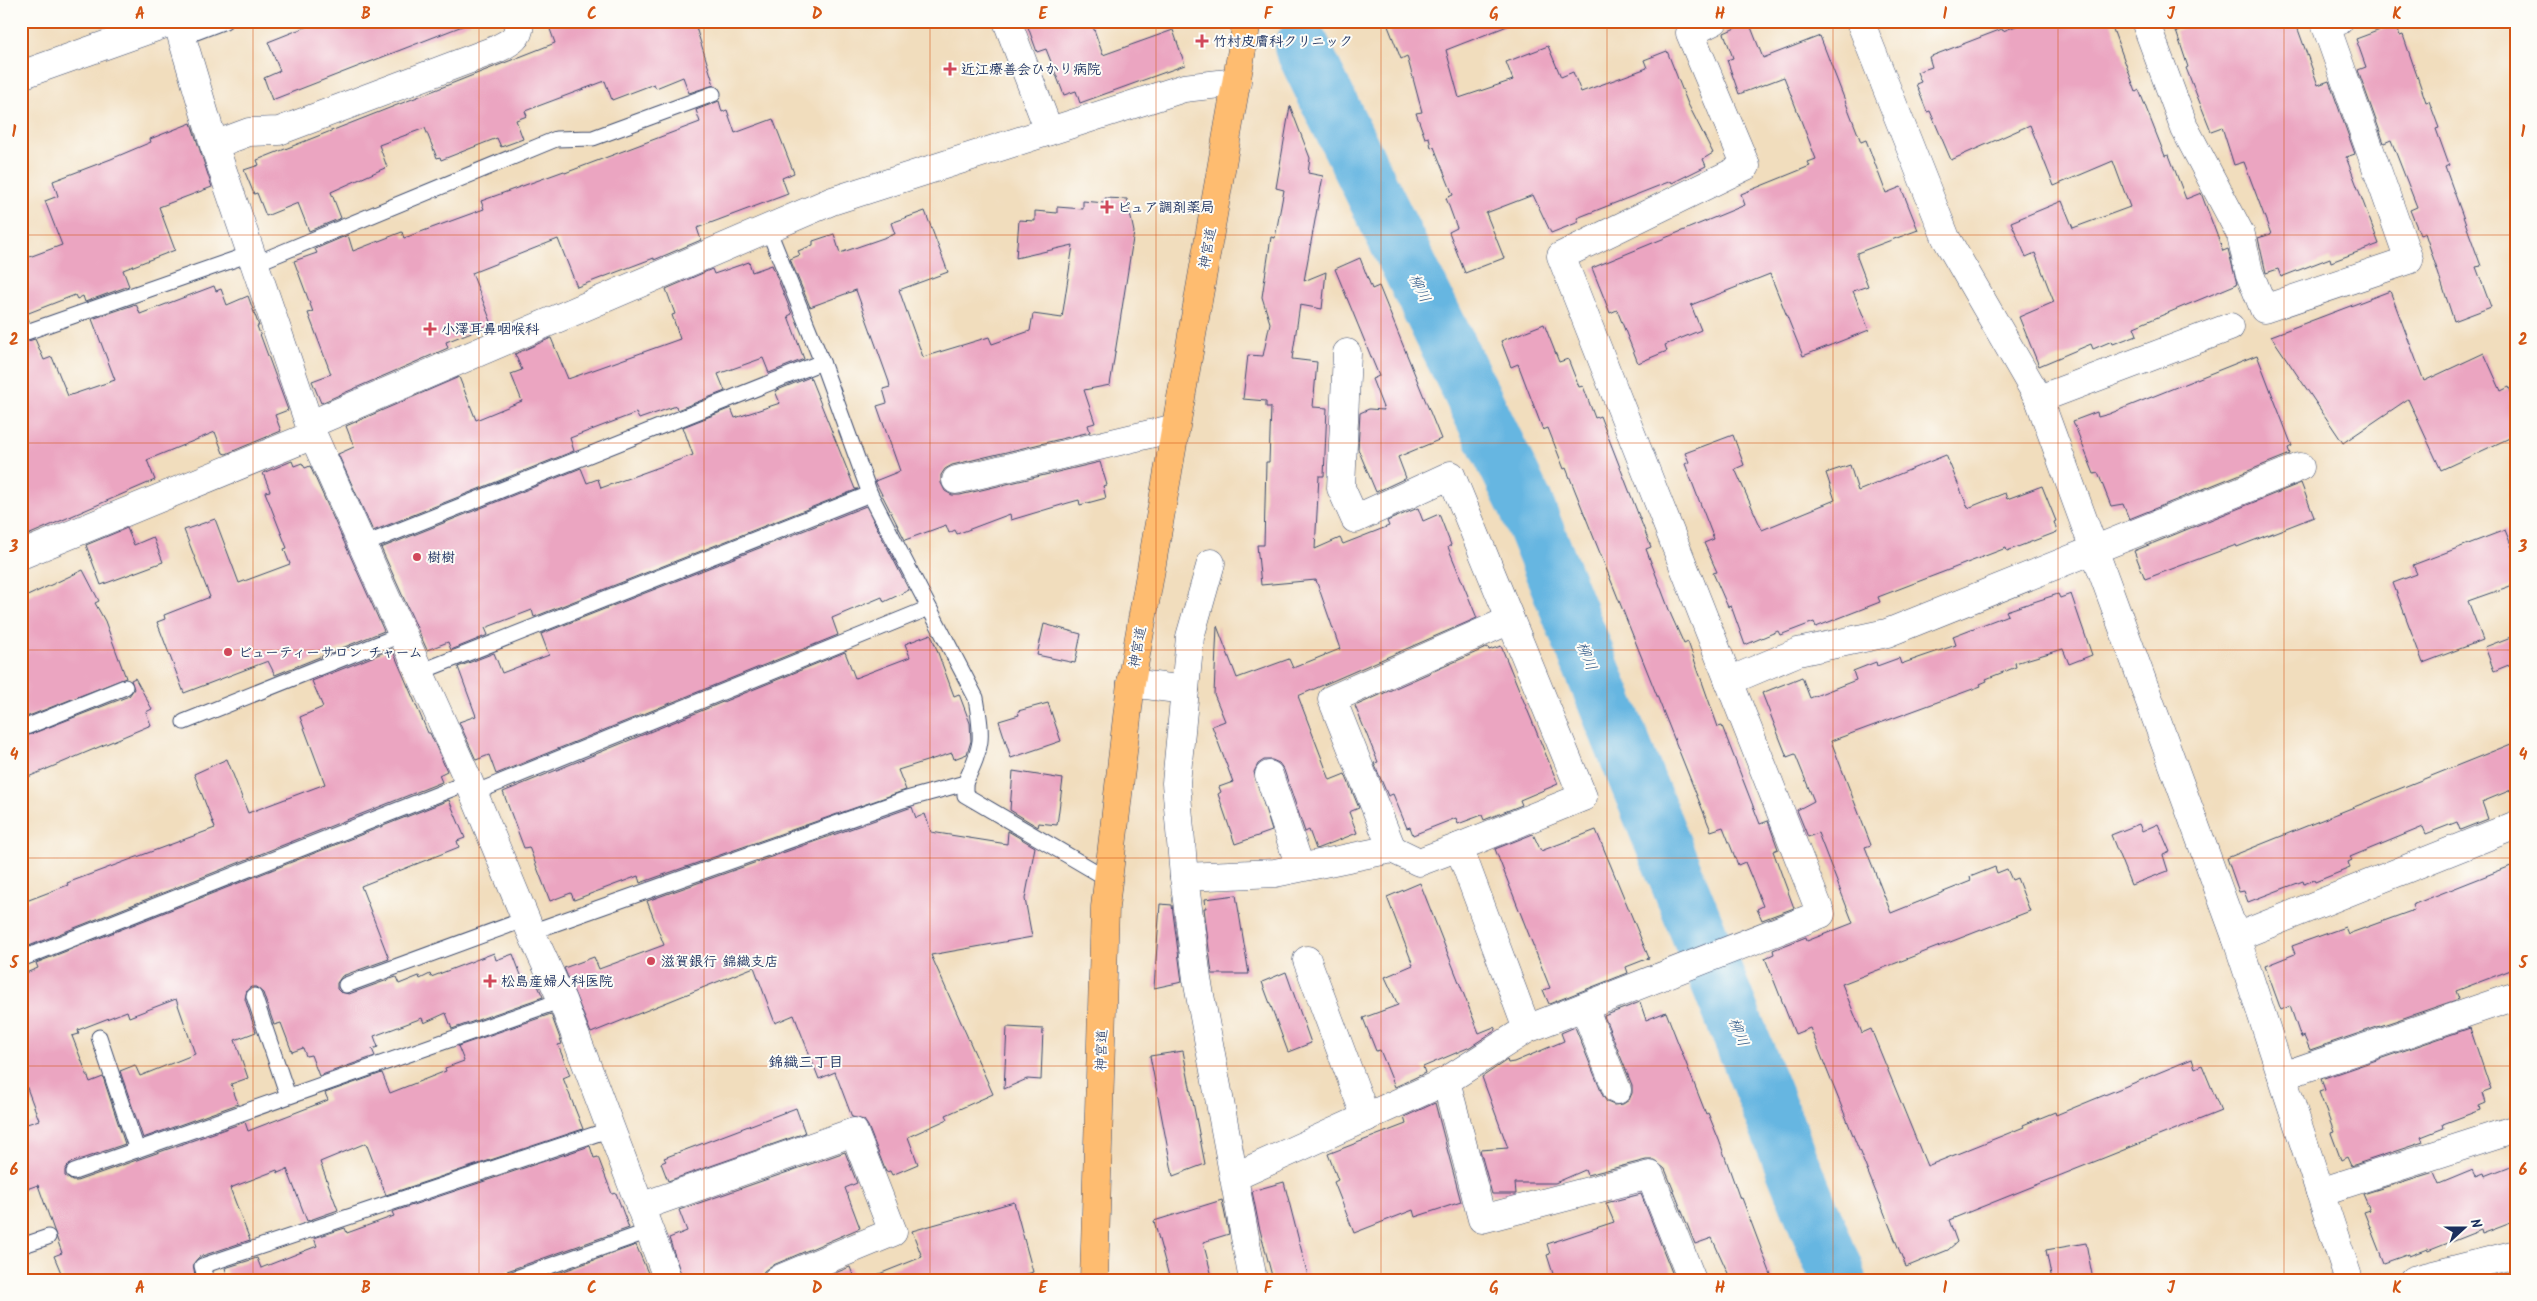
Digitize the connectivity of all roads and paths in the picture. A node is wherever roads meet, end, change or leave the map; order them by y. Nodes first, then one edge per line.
1 (226, 21) edge
2 (519, 21) edge
3 (1007, 21) edge
4 (1247, 21) edge
5 (1714, 21) edge
6 (1860, 21) edge
7 (2145, 21) edge
8 (2330, 23) edge
9 (178, 26) edge
10 (21, 75) edge
11 (1236, 82) junction
12 (713, 94) dead end
13 (1049, 131) junction
14 (214, 145) junction
15 (768, 229) junction
16 (252, 259) junction
17 (2230, 327) dead end
18 (21, 334) edge
19 (1347, 353) dead end
20 (822, 362) junction
21 (2039, 399) junction
22 (1175, 428) junction
23 (312, 429) junction
24 (2300, 467) dead end
25 (956, 480) dead end
26 (870, 494) junction
27 (363, 545) junction
28 (2094, 550) junction
29 (21, 556) edge
30 (1211, 564) dead end
31 (929, 608) junction
32 (1510, 620) junction
33 (403, 634) junction
34 (420, 672) junction
35 (1729, 681) junction
36 (1131, 683) junction
37 (124, 687) dead end
38 (1185, 690) junction
39 (184, 722) dead end
40 (21, 729) edge
41 (1269, 775) dead end
42 (966, 783) junction
43 (472, 787) junction
44 (2516, 825) edge
45 (1459, 848) junction
46 (1392, 849) junction
47 (1300, 867) junction
48 (1184, 877) junction
49 (1108, 878) junction
50 (528, 926) junction
51 (2236, 937) junction
52 (21, 959) edge
53 (1307, 960) dead end
54 (346, 985) dead end
55 (254, 996) dead end
56 (2516, 996) edge
57 (562, 1000) junction
58 (1584, 1007) junction
59 (1528, 1029) junction
60 (99, 1037) dead end
61 (2282, 1076) junction
62 (1446, 1081) junction
63 (1617, 1090) dead end
64 (288, 1096) junction
65 (1366, 1118) junction
66 (2516, 1128) edge
67 (611, 1129) junction
68 (137, 1150) junction
69 (74, 1172) dead end
70 (1234, 1177) junction
71 (2320, 1192) junction
72 (645, 1219) junction
73 (48, 1237) dead end
74 (21, 1246) edge
75 (2516, 1254) edge
76 (206, 1280) edge
77 (510, 1280) edge
78 (668, 1280) edge
79 (777, 1280) edge
80 (1094, 1280) edge
81 (1253, 1280) edge
82 (1692, 1280) edge
83 (2349, 1280) edge
84 (2414, 1280) edge

1 - 9 lane
2 - 14 street
3 - 13 street
4 - 11 main road, 神宮道
5 - 35 street
6 - 21 street
7 - 8 street
9 - 10 street
9 - 14 street
11 - 13 street
11 - 22 main road, 神宮道
12 - 16 lane
13 - 15 street
14 - 16 street
15 - 20 lane
15 - 23 street
16 - 18 lane
16 - 23 street
17 - 21 street
19 - 32 street
20 - 26 lane
20 - 27 lane
21 - 28 street
22 - 25 street
22 - 36 main road, 神宮道
23 - 27 street
23 - 29 street
24 - 28 street
26 - 31 lane
26 - 34 lane
27 - 33 street
28 - 35 street
28 - 51 street
30 - 38 street
31 - 42 lane
31 - 43 lane
32 - 45 street
32 - 46 street
33 - 34 street
33 - 39 lane
34 - 43 street
35 - 58 street
36 - 38 street
36 - 49 main road, 神宮道
37 - 40 lane
38 - 48 street
41 - 47 street
42 - 49 lane
42 - 50 lane
43 - 50 street
43 - 52 lane
44 - 51 street
45 - 46 street
45 - 59 street
46 - 47 street
47 - 48 street
48 - 70 street
49 - 80 main road, 神宮道
50 - 54 lane
50 - 57 street
51 - 61 street
53 - 65 street
55 - 64 lane
56 - 61 street
57 - 64 lane
57 - 67 street
58 - 59 street
58 - 63 street
59 - 62 street
60 - 68 lane
61 - 71 street
62 - 65 street
62 - 82 street
64 - 68 lane
65 - 70 street
66 - 71 street
67 - 72 street
67 - 76 lane
68 - 69 lane
70 - 81 street
71 - 83 street
72 - 77 lane
72 - 78 street
72 - 79 street
73 - 74 lane
75 - 84 street

